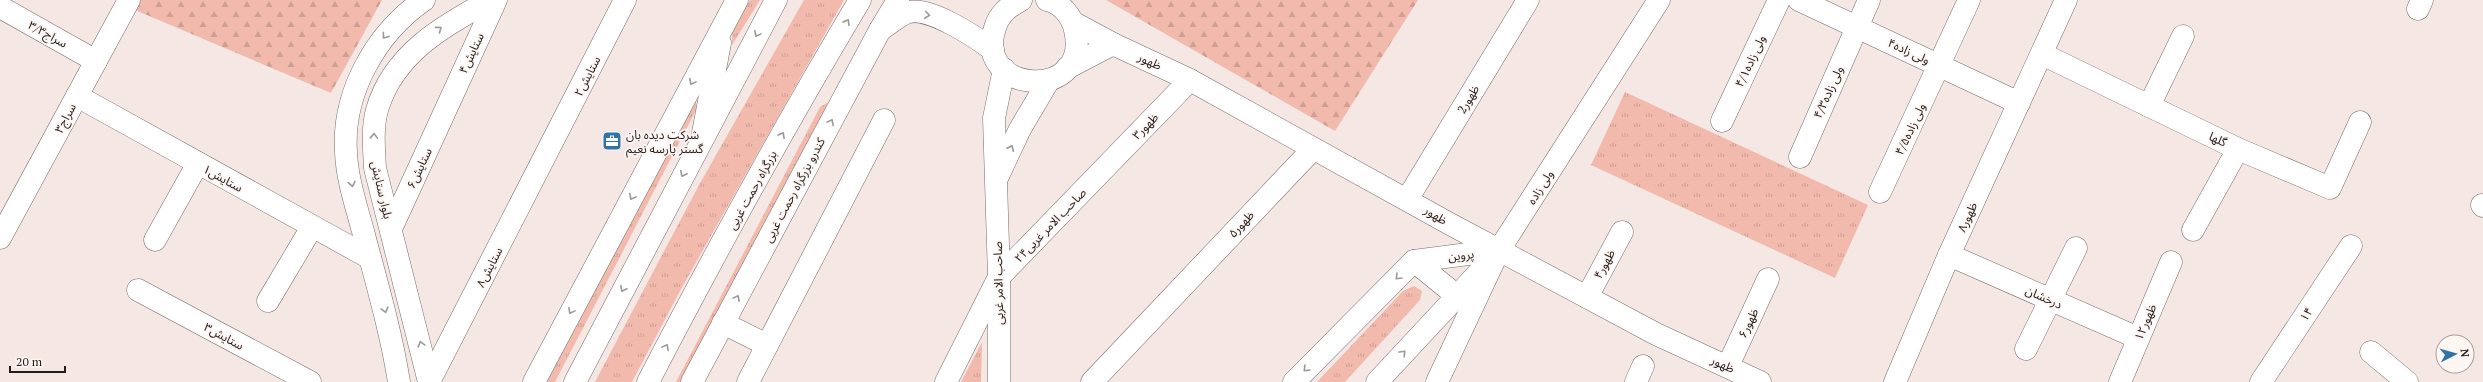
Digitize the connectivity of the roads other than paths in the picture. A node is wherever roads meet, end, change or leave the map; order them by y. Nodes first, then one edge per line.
1 (129, 0) edge
2 (424, 0) edge
3 (491, 0) edge
4 (496, 0) edge
5 (625, 0) edge
6 (737, 0) edge
7 (776, 0) edge
8 (860, 0) edge
9 (898, 0) edge
10 (1021, 0) edge
11 (1528, 0) edge
12 (1659, 0) edge
13 (1779, 0) edge
14 (1799, 0) edge
15 (1869, 0) edge
16 (1969, 0) edge
17 (2066, 0) edge
18 (0, 7) edge
19 (1065, 8) edge
20 (724, 22) junction
21 (1857, 27) junction
22 (880, 30) junction
23 (2183, 36) dead end
24 (1113, 44) junction
25 (993, 50) junction
26 (2042, 54) junction
27 (96, 61) junction
28 (1940, 66) junction
29 (1067, 68) junction
30 (1004, 70) junction
31 (1049, 80) junction
32 (1190, 80) junction
33 (77, 96) junction
34 (2019, 102) junction
35 (2149, 106) junction
36 (447, 107) joint
37 (884, 120) dead end
38 (1722, 121) dead end
39 (2360, 122) dead end
40 (703, 135) junction
41 (2238, 148) junction
42 (1313, 149) junction
43 (548, 152) joint
44 (1800, 157) dead end
45 (198, 163) junction
46 (1100, 173) joint
47 (995, 183) junction
48 (1880, 192) dead end
49 (1408, 198) junction
50 (312, 227) junction
51 (391, 229) junction
52 (2193, 230) dead end
53 (1622, 232) dead end
54 (0, 237) edge
55 (155, 240) dead end
56 (2351, 246) dead end
57 (2076, 248) dead end
58 (1499, 250) junction
59 (1949, 255) junction
60 (370, 258) junction
61 (1414, 261) junction
62 (2171, 262) dead end
63 (999, 277) junction
64 (1768, 279) dead end
65 (138, 290) dead end
66 (1457, 296) junction
67 (1587, 297) junction
68 (2050, 300) junction
69 (268, 301) dead end
70 (723, 323) junction
71 (2138, 338) junction
72 (767, 346) junction
73 (2026, 349) dead end
74 (2371, 352) dead end
75 (1728, 366) junction
76 (310, 382) edge
77 (399, 382) edge
78 (429, 382) edge
79 (534, 382) edge
80 (575, 382) edge
81 (648, 382) edge
82 (692, 382) edge
83 (748, 382) edge
84 (946, 382) edge
85 (999, 382) edge
86 (1092, 382) edge
87 (1294, 382) edge
88 (1377, 382) edge
89 (1437, 382) edge
90 (1760, 382) edge
91 (1895, 382) edge
92 (2120, 382) edge
93 (2261, 382) edge
94 (2407, 382) edge

1 - 27 main road, سراج۳
2 -> 60 main road
51 -> 3 main road, بلوار ستایش
4 - 36 main road, ستایش۴
5 - 43 main road, ستایش۲
6 - 20 main road
7 -> 40 main road
81 -> 8 main road, بزرگراه رحمت غربی
9 - 22 main road, کندرو بزرگراه رحمت غربی
10 - 25 main road
11 - 49 main road, 2ظهور
12 - 58 main road, ولی زاده
13 - 38 main road, ولی زاده۴/۱
14 - 21 main road, ولی زاده۴
15 - 21 main road, ولی زاده۴/۳
16 - 28 main road, ولی زاده۴/۵
17 - 26 main road, ظهور۸
18 - 27 main road, سراج۳/۳
19 - 24 main road, ظهور
19 - 29 main road
20 - 40 main road
20 -> 79 main road
21 - 28 main road, ولی زاده۴
21 - 44 main road, ولی زاده۴/۳
22 -> 25 main road
70 -> 22 main road, کندرو بزرگراه رحمت غربی
23 - 35 main road
24 - 29 main road
24 - 32 main road, ظهور
25 - 30 main road
26 - 34 main road, ظهور۸
26 - 35 main road, گلها
27 - 33 main road, سراج۳
28 - 34 main road, ولی زاده۴
28 - 48 main road, ولی زاده۴/۵
29 - 31 main road
30 - 31 main road
30 - 47 main road, صاحب الامر غربی
47 -> 31 main road
32 - 42 main road, ظهور
32 - 46 main road, ظهور۳
33 - 45 main road, ستایش۱
33 - 54 main road, سراج۳
34 - 59 main road, ظهور۸
35 - 41 main road, گلها
36 - 51 main road, ستایش۶
37 - 72 main road
39 - 41 main road, گلها
40 -> 80 main road
41 - 52 main road
42 - 49 main road, ظهور
42 - 86 main road, ظهور۵
43 - 78 main road, ستایش۸
45 - 50 main road, ستایش۱
45 - 55 main road
46 - 63 main road, صاحب الامر غربی۲۴
47 - 63 main road, صاحب الامر غربی
49 - 58 main road, ظهور
50 - 60 main road, ستایش۱
50 - 69 main road
78 -> 51 main road, بلوار ستایش
53 - 67 main road, ظهور۴
56 - 93 main road, ۱۴
57 - 68 main road
58 - 61 main road, پروین
58 - 66 main road, پروین
58 - 67 main road, ظهور
58 - 89 main road, ولی زاده
59 - 68 main road, درخشان
59 - 91 main road, ظهور۸
60 -> 77 main road
61 - 66 main road
61 -> 87 main road
62 - 71 main road, ظهور۱۲
63 - 84 main road
63 - 85 main road, صاحب الامر غربی
64 - 75 main road, ظهور۶
65 - 76 main road, ستایش۳
88 -> 66 main road, پروین
67 - 75 main road, ظهور
68 - 71 main road, درخشان
68 - 73 main road
70 - 72 main road
70 - 82 main road, کندرو بزرگراه رحمت غربی
71 - 92 main road, ظهور۱۲
72 - 83 main road
74 - 94 main road
75 - 90 main road, ظهور

